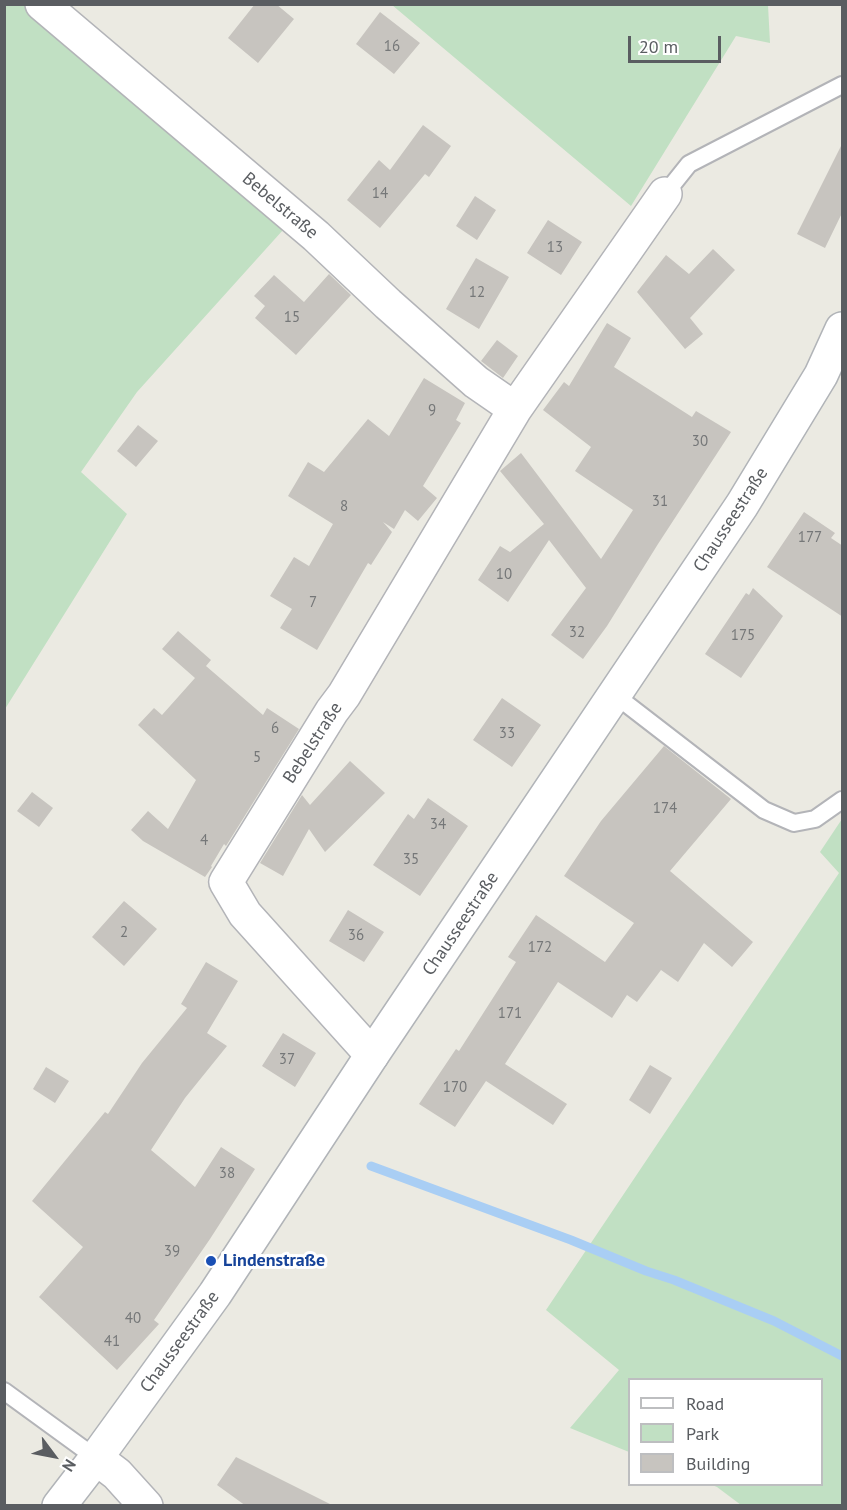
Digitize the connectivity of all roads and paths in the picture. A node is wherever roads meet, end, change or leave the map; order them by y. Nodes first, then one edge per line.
1 (42, 4) edge
2 (843, 85) edge
3 (664, 194) joint
4 (843, 329) edge
5 (515, 409) junction
6 (615, 695) junction
7 (843, 800) edge
8 (372, 1055) junction
9 (4, 1391) edge
10 (96, 1458) junction
11 (59, 1506) edge
12 (146, 1506) edge

1 - 5 street, Bebelstraße
2 - 3 lane
3 - 5 street, Bebelstraße
4 - 6 street, Chausseestraße
5 - 8 street, Bebelstraße
6 - 7 lane
6 - 8 street, Chausseestraße
8 - 10 street, Chausseestraße
9 - 10 lane
10 - 11 street, Chausseestraße
10 - 12 street

